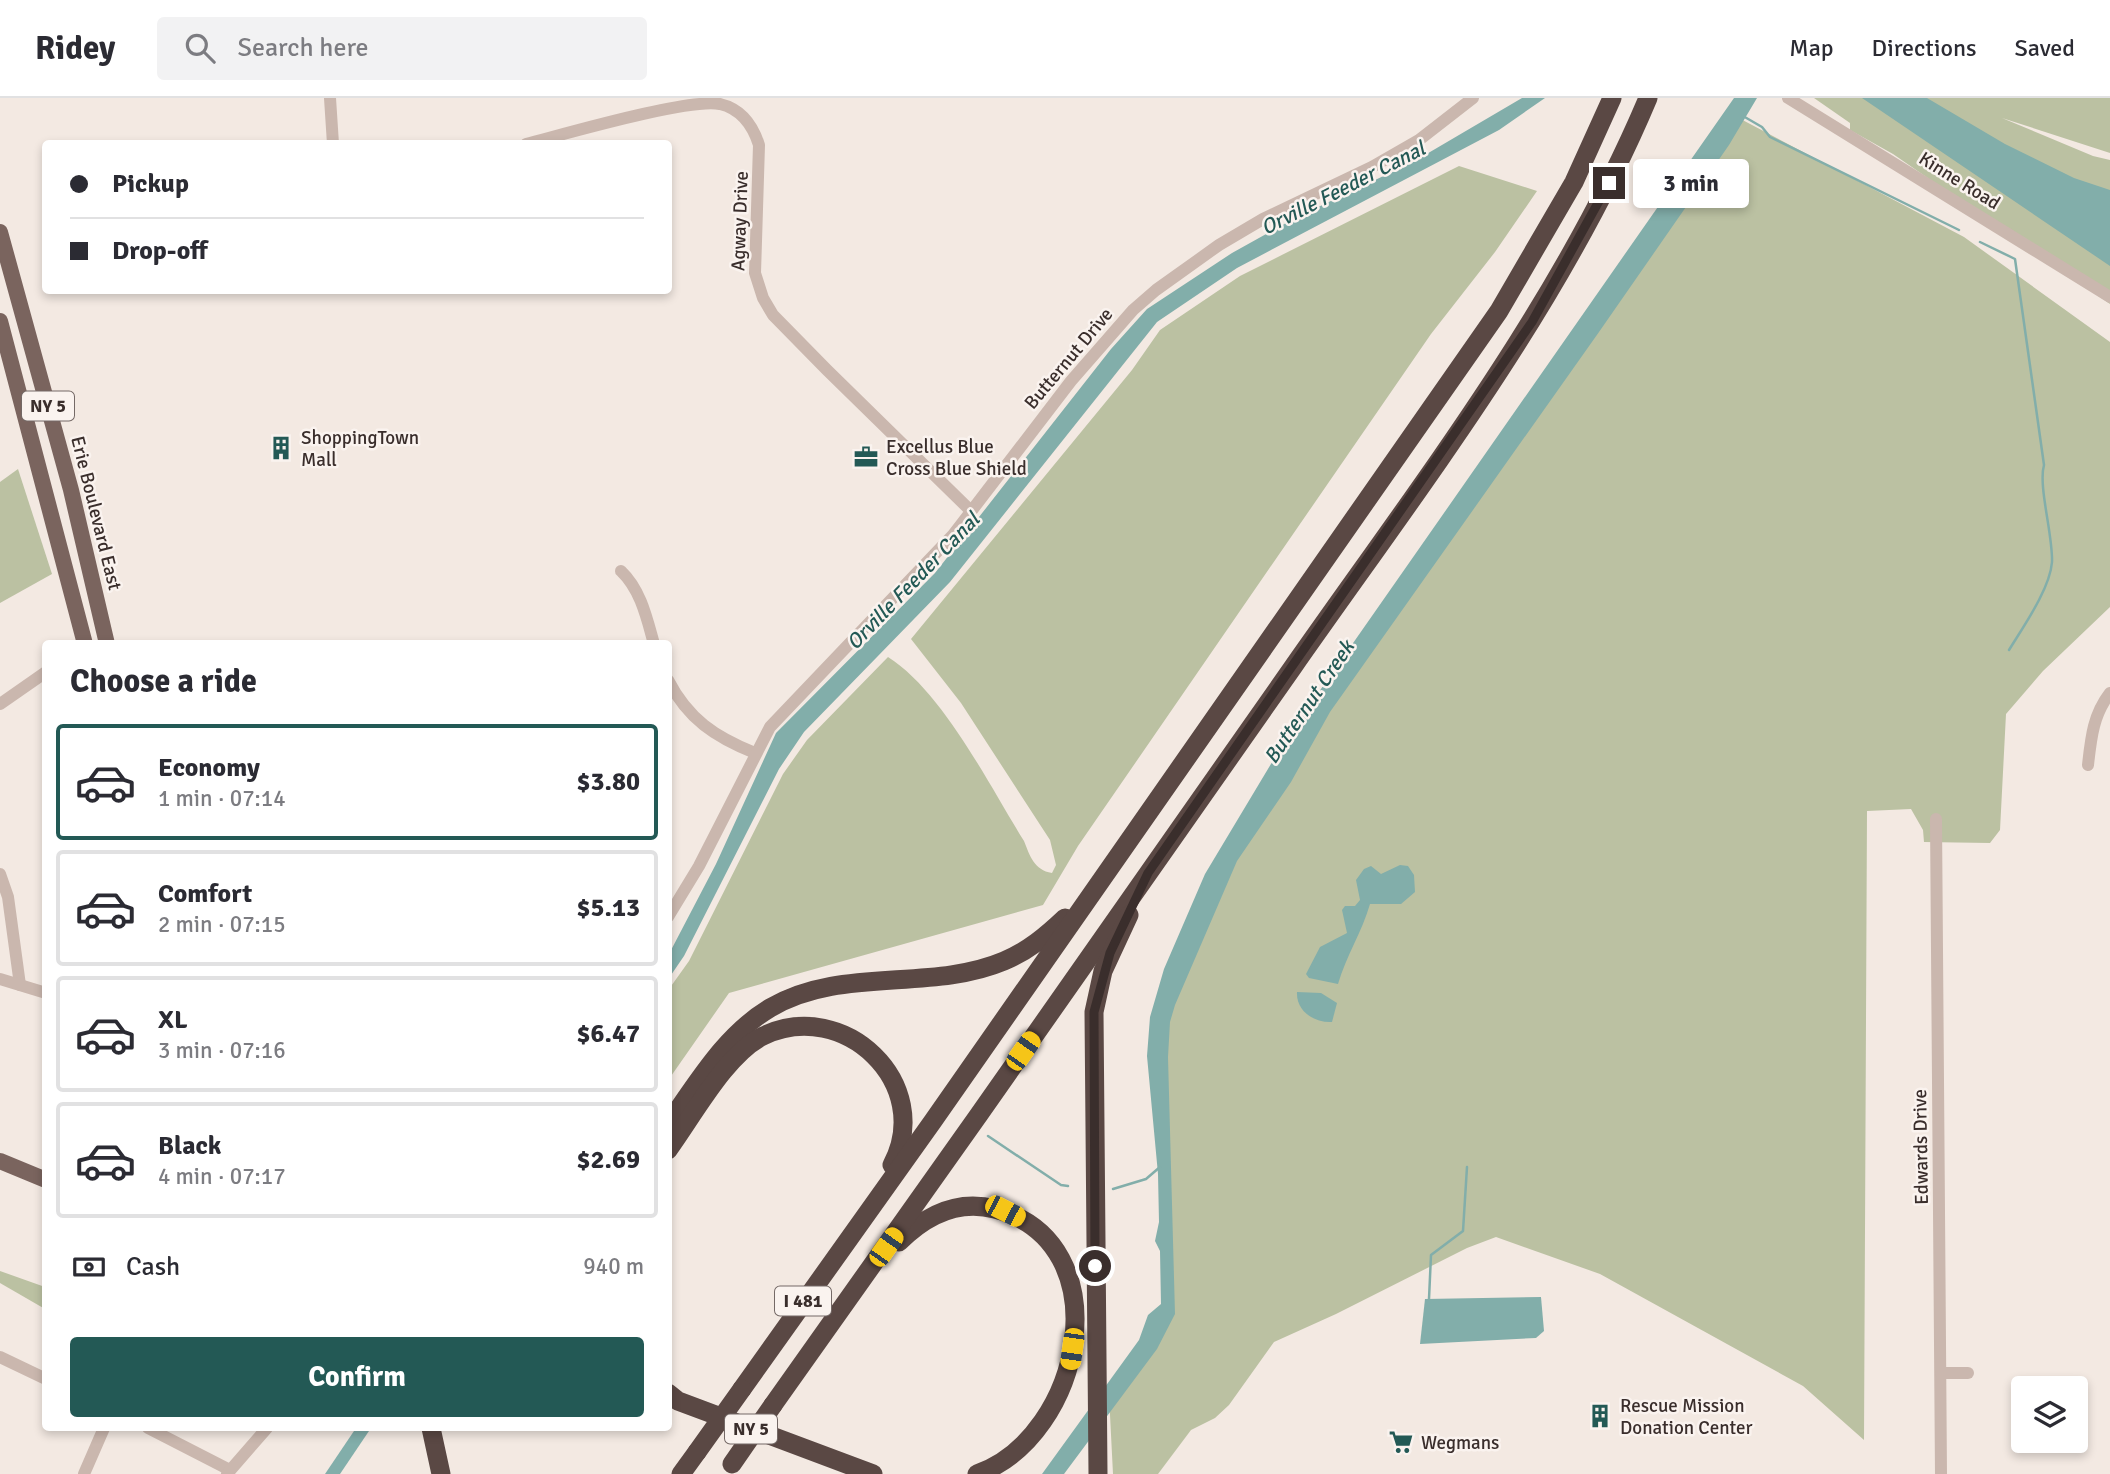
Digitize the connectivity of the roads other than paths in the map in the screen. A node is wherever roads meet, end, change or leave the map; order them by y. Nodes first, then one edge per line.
1 (330, 98) edge
2 (1473, 98) edge
3 (1612, 98) edge
4 (1648, 98) edge
5 (1790, 99) edge
6 (332, 140) edge
7 (543, 140) edge
8 (0, 232) edge
9 (2110, 297) edge
10 (0, 320) edge
11 (971, 512) junction
12 (621, 571) dead end
13 (84, 640) edge
14 (106, 640) edge
15 (653, 640) edge
16 (42, 675) edge
17 (672, 688) edge
18 (2110, 693) edge
19 (0, 704) edge
20 (755, 753) junction
21 (2088, 765) dead end
22 (1936, 819) dead end
23 (1148, 873) junction
24 (0, 874) edge
25 (1093, 891) junction
26 (672, 910) edge
27 (0, 979) edge
28 (20, 985) junction
29 (42, 992) edge
30 (672, 1118) edge
31 (672, 1145) edge
32 (0, 1160) edge
33 (42, 1170) edge
34 (42, 1178) edge
35 (866, 1214) junction
36 (870, 1269) junction
37 (0, 1357) edge
38 (1941, 1373) junction
39 (1968, 1373) dead end
40 (42, 1377) edge
41 (672, 1397) edge
42 (103, 1431) edge
43 (153, 1431) edge
44 (264, 1431) edge
45 (432, 1431) edge
46 (822, 1456) junction
47 (728, 1469) edge
48 (228, 1472) edge
49 (84, 1474) edge
50 (441, 1474) edge
51 (681, 1474) edge
52 (841, 1474) edge
53 (873, 1474) edge
54 (977, 1474) edge
55 (1098, 1474) edge
56 (1941, 1474) edge

1 - 6 street
2 - 11 street, Butternut Drive
3 - 25 highway, I 481
4 - 23 highway, I 481
5 - 9 street, Kinne Road
7 - 11 street, Agway Drive
8 - 14 main road, Erie Boulevard East / NY 5
10 - 13 main road, NY 5
11 - 20 street, Butternut Drive
12 - 15 street
16 - 19 street
17 - 20 street
18 - 21 street
20 - 26 street, Butternut Drive
22 - 38 street, Edwards Drive
23 - 36 highway, I 481
23 - 55 highway
24 - 28 street
25 - 30 highway
25 - 35 highway, I 481
27 - 28 street
28 - 29 street
31 - 35 highway
32 - 33 main road
32 - 34 main road
35 - 51 highway, I 481, bridge
36 - 47 highway, I 481, bridge
36 - 54 highway
37 - 40 street
38 - 39 street
38 - 56 street, Edwards Drive
41 - 46 highway, NY 5
42 - 49 street
43 - 48 street
44 - 48 street
45 - 50 highway
46 - 52 highway
46 - 53 highway, NY 5

